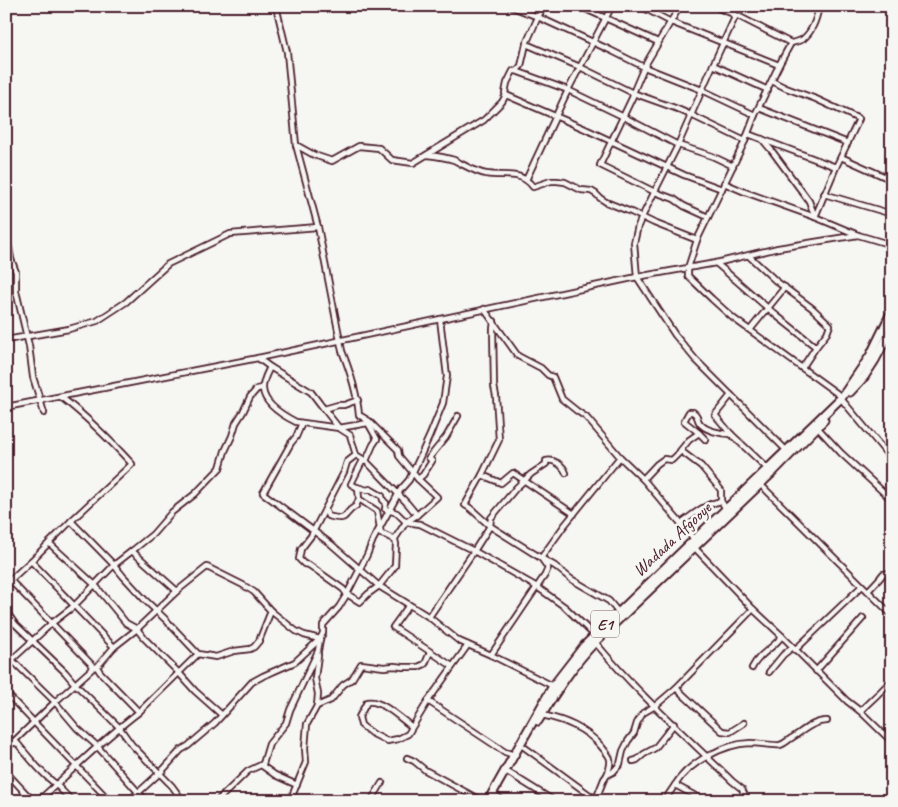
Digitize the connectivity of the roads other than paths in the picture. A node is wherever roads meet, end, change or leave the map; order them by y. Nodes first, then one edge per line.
1 (276, 6) edge
2 (510, 6) edge
3 (544, 6) edge
4 (579, 6) edge
5 (612, 6) edge
6 (640, 6) edge
7 (680, 6) edge
8 (713, 6) edge
9 (819, 6) edge
10 (736, 15) junction
11 (538, 17) junction
12 (606, 18) junction
13 (671, 22) junction
14 (658, 42) junction
15 (723, 42) junction
16 (791, 42) junction
17 (593, 43) junction
18 (526, 44) junction
19 (713, 65) junction
20 (779, 65) junction
21 (644, 67) junction
22 (580, 68) junction
23 (516, 70) junction
24 (772, 80) junction
25 (568, 90) junction
26 (702, 90) junction
27 (768, 90) junction
28 (633, 93) junction
29 (506, 95) junction
30 (759, 108) junction
31 (691, 115) junction
32 (755, 115) junction
33 (555, 116) junction
34 (624, 117) junction
35 (748, 134) junction
36 (762, 139) junction
37 (745, 141) junction
38 (611, 142) junction
39 (848, 143) junction
40 (296, 145) junction
41 (678, 145) junction
42 (427, 155) junction
43 (841, 157) junction
44 (733, 166) junction
45 (667, 167) junction
46 (836, 167) junction
47 (526, 180) junction
48 (892, 180) edge
49 (724, 183) junction
50 (722, 189) junction
51 (655, 192) junction
52 (824, 194) junction
53 (892, 214) edge
54 (708, 216) junction
55 (642, 217) junction
56 (815, 217) junction
57 (318, 227) junction
58 (6, 230) edge
59 (858, 235) junction
60 (697, 240) junction
61 (892, 245) edge
62 (749, 256) junction
63 (716, 263) junction
64 (688, 268) junction
65 (637, 277) junction
66 (785, 288) junction
67 (768, 308) junction
68 (484, 309) junction
69 (892, 311) edge
70 (440, 319) junction
71 (494, 321) junction
72 (892, 328) edge
73 (750, 330) junction
74 (27, 336) junction
75 (6, 340) edge
76 (340, 340) junction
77 (816, 347) junction
78 (258, 358) junction
79 (270, 367) junction
80 (802, 368) junction
81 (262, 388) junction
82 (731, 395) junction
83 (61, 397) junction
84 (842, 399) junction
85 (358, 400) junction
86 (40, 401) junction
87 (6, 407) edge
88 (324, 409) junction
89 (44, 413) dead end
90 (458, 416) dead end
91 (369, 422) junction
92 (302, 423) junction
93 (817, 427) junction
94 (339, 428) junction
95 (699, 433) junction
96 (731, 434) junction
97 (706, 440) dead end
98 (786, 450) junction
99 (680, 451) junction
100 (356, 455) junction
101 (620, 457) junction
102 (892, 460) edge
103 (366, 461) junction
104 (767, 468) junction
105 (412, 472) junction
106 (566, 473) dead end
107 (482, 475) junction
108 (418, 479) junction
109 (643, 479) junction
110 (524, 480) junction
111 (351, 484) junction
112 (760, 484) junction
113 (398, 494) junction
114 (359, 499) junction
115 (892, 500) edge
116 (721, 501) junction
117 (325, 509) junction
118 (726, 509) junction
119 (389, 511) junction
120 (574, 514) junction
121 (416, 515) junction
122 (71, 520) junction
123 (406, 522) junction
124 (681, 523) junction
125 (490, 526) junction
126 (380, 527) junction
127 (314, 531) junction
128 (394, 540) junction
129 (49, 543) junction
130 (694, 543) junction
131 (132, 551) junction
132 (474, 551) junction
133 (541, 558) junction
134 (31, 561) junction
135 (114, 565) junction
136 (360, 568) junction
137 (892, 573) edge
138 (8, 582) edge
139 (95, 584) junction
140 (379, 586) junction
141 (862, 586) junction
142 (537, 587) junction
143 (177, 591) junction
144 (868, 591) junction
145 (347, 594) junction
146 (410, 605) junction
147 (74, 606) junction
148 (753, 609) junction
149 (6, 611) edge
150 (156, 611) junction
151 (271, 612) junction
152 (618, 612) junction
153 (892, 615) edge
154 (429, 617) junction
155 (863, 618) dead end
156 (52, 623) junction
157 (137, 629) junction
158 (782, 636) junction
159 (594, 638) junction
160 (320, 639) junction
161 (32, 641) junction
162 (468, 645) junction
163 (114, 647) junction
164 (794, 648) junction
165 (318, 651) junction
166 (430, 652) junction
167 (6, 654) edge
168 (198, 654) junction
169 (491, 655) junction
170 (12, 659) junction
171 (6, 665) edge
172 (452, 666) junction
173 (96, 667) junction
174 (752, 668) dead end
175 (816, 671) junction
176 (770, 672) dead end
177 (179, 673) junction
178 (892, 680) edge
179 (75, 684) junction
180 (553, 686) junction
181 (676, 688) junction
182 (6, 693) edge
183 (428, 701) junction
184 (55, 702) junction
185 (317, 706) junction
186 (655, 706) junction
187 (860, 711) junction
188 (139, 712) junction
189 (222, 715) junction
190 (542, 715) junction
191 (827, 721) dead end
192 (35, 722) junction
193 (744, 723) dead end
194 (674, 724) junction
195 (119, 727) junction
196 (412, 727) junction
197 (6, 735) edge
198 (13, 742) junction
199 (892, 742) edge
200 (97, 746) junction
201 (524, 747) junction
202 (6, 749) edge
203 (514, 755) junction
204 (706, 756) junction
205 (408, 758) dead end
206 (633, 761) dead end
207 (76, 766) junction
208 (261, 766) junction
209 (6, 772) edge
210 (159, 773) junction
211 (509, 773) junction
212 (607, 775) junction
213 (382, 783) dead end
214 (57, 784) junction
215 (675, 784) junction
216 (297, 785) junction
217 (138, 792) junction
218 (494, 798) edge
219 (291, 800) edge
220 (597, 800) edge
221 (33, 801) edge
222 (38, 801) edge
223 (72, 801) edge
224 (110, 801) edge
225 (128, 801) edge
226 (146, 801) edge
227 (183, 801) edge
228 (217, 801) edge
229 (371, 801) edge
230 (482, 801) edge
231 (488, 801) edge
232 (503, 801) edge
233 (554, 801) edge
234 (664, 801) edge
235 (705, 801) edge
236 (745, 801) edge

1 - 40 street
2 - 11 street
3 - 11 street
4 - 12 street
5 - 12 street
6 - 13 street
7 - 13 street
8 - 10 street
9 - 16 street
10 - 15 street
10 - 16 street
11 - 17 street
11 - 18 street
12 - 14 street
12 - 17 street
13 - 14 street
13 - 15 street
14 - 21 street
15 - 19 street
15 - 20 street
16 - 20 street
17 - 21 street
17 - 22 street
18 - 22 street
18 - 23 street
19 - 26 street
19 - 27 street
20 - 24 street
21 - 26 street
21 - 28 street
22 - 25 street
22 - 28 street
23 - 25 street
23 - 29 street
24 - 27 street
24 - 39 street
25 - 33 street
25 - 34 street
26 - 31 street
26 - 32 street
27 - 30 street
28 - 31 street
28 - 34 street
29 - 33 street
29 - 42 street
30 - 32 street
30 - 39 street
31 - 37 street
31 - 41 street
32 - 35 street
33 - 38 street
33 - 47 street
34 - 38 street
34 - 41 street
35 - 36 street
35 - 37 street
36 - 46 street
36 - 56 street
37 - 44 street
38 - 45 street
38 - 51 street
39 - 43 street
40 - 42 street
40 - 57 street
41 - 44 street
41 - 45 street
42 - 47 street
43 - 46 street
43 - 48 street
44 - 49 street
45 - 50 street
45 - 51 street
46 - 52 street
47 - 55 street
49 - 50 street
49 - 56 street
50 - 54 street
51 - 54 street
51 - 55 street
52 - 53 street
52 - 56 street
54 - 60 street
55 - 60 street
55 - 65 street
56 - 59 street
57 - 74 street
57 - 76 street
58 - 74 street
59 - 61 street
59 - 62 street
60 - 64 street
62 - 63 street
62 - 66 street
63 - 64 street
63 - 67 street
64 - 65 street
64 - 73 street
65 - 68 street
65 - 82 street
66 - 67 street
66 - 77 street
67 - 73 street
67 - 77 street
68 - 70 street
68 - 71 street
69 - 84 highway, Wadada Afgooye / E1
70 - 76 street
70 - 105 street
71 - 101 street
71 - 107 street
72 - 84 highway, Wadada Afgooye / E1
73 - 80 street
74 - 75 street
74 - 86 street
76 - 78 street
76 - 85 street
77 - 80 street
78 - 79 street
78 - 83 street
79 - 81 street
79 - 88 street
80 - 84 street
81 - 92 street
81 - 131 street
82 - 96 street
82 - 98 street
83 - 86 street
83 - 122 street
84 - 93 highway, Wadada Afgooye / E1
84 - 98 highway, Wadada Afgooye / E1
84 - 102 street
85 - 88 street
85 - 91 street
86 - 87 street
86 - 89 street
88 - 94 street
90 - 108 street
91 - 94 street
91 - 103 street
91 - 105 street
92 - 94 street
92 - 127 street
93 - 112 highway, Wadada Afgooye / E1
93 - 115 street
94 - 100 street
95 - 96 street
95 - 97 street
95 - 99 street
96 - 104 street
98 - 104 highway, Wadada Afgooye / E1
99 - 109 street
99 - 116 street
100 - 103 street
100 - 117 street
101 - 109 street
101 - 120 street
103 - 111 street
103 - 113 street
104 - 118 highway, Wadada Afgooye / E1
105 - 108 street
105 - 113 street
106 - 110 street
107 - 110 street
107 - 125 street
108 - 121 street
109 - 124 street
110 - 120 street
110 - 125 street
111 - 114 street
111 - 119 street
112 - 130 highway, Wadada Afgooye / E1
112 - 141 street
113 - 119 street
113 - 121 street
114 - 117 street
114 - 126 street
116 - 118 street
116 - 124 street
117 - 127 street
118 - 130 highway, Wadada Afgooye / E1
119 - 123 street
119 - 126 street
120 - 133 street
121 - 123 street
122 - 129 street
122 - 135 street
123 - 128 street
123 - 132 street
124 - 130 street
125 - 132 street
125 - 133 street
126 - 128 street
126 - 136 street
127 - 136 street
127 - 145 street
128 - 140 street
129 - 134 street
129 - 139 street
130 - 148 street
130 - 152 highway, Wadada Afgooye / E1
130 - 159 highway, Wadada Afgooye / E1
131 - 135 street
131 - 143 street
132 - 142 street
132 - 154 street
133 - 142 street
133 - 152 street
134 - 138 street
134 - 147 street
135 - 139 street
135 - 150 street
136 - 140 street
136 - 145 street
137 - 144 street
138 - 156 street
139 - 147 street
139 - 157 street
140 - 145 street
140 - 146 street
141 - 144 street
141 - 164 street
142 - 159 street
142 - 169 street
143 - 150 street
143 - 151 street
144 - 153 street
145 - 160 street
146 - 154 street
146 - 166 street
147 - 156 street
147 - 163 street
148 - 158 street
148 - 181 street
149 - 161 street
150 - 157 street
150 - 168 street
151 - 160 street
151 - 168 street
152 - 159 highway, Wadada Afgooye / E1
154 - 162 street
155 - 175 street
156 - 161 street
156 - 173 street
157 - 163 street
157 - 177 street
158 - 164 street
158 - 174 street
159 - 180 highway, Wadada Afgooye / E1
159 - 186 street
159 - 190 highway, Wadada Afgooye / E1
160 - 165 street
160 - 189 street
161 - 170 street
161 - 179 street
162 - 169 street
162 - 172 street
163 - 173 street
164 - 175 street
164 - 176 street
165 - 185 street
165 - 208 street
166 - 172 street
166 - 185 street
167 - 170 street
168 - 177 street
169 - 180 street
170 - 171 street
170 - 184 street
172 - 183 street
173 - 179 street
173 - 188 street
175 - 187 street
177 - 188 street
177 - 189 street
178 - 187 street
179 - 184 street
179 - 195 street
180 - 203 highway, Wadada Afgooye / E1
181 - 186 street
181 - 193 street
182 - 192 street
183 - 196 street
183 - 203 street
184 - 192 street
184 - 200 street
185 - 216 street
186 - 194 street
186 - 212 street
187 - 199 street
188 - 195 street
189 - 210 street
190 - 201 highway, Wadada Afgooye / E1
190 - 212 street
191 - 204 street
192 - 198 street
192 - 207 street
194 - 204 street
194 - 206 street
195 - 200 street
195 - 210 street
196 - 196 street
197 - 198 street
198 - 202 street
198 - 214 street
200 - 207 street
200 - 217 street
201 - 211 highway, Wadada Afgooye / E1
201 - 220 street
203 - 231 highway, Wadada Afgooye / E1
204 - 215 street
204 - 236 street
205 - 230 street
207 - 214 street
207 - 224 street
208 - 216 street
208 - 228 street
209 - 221 street
210 - 217 street
210 - 227 street
211 - 218 highway, Wadada Afgooye / E1
211 - 233 street
212 - 220 street
213 - 229 street
214 - 222 street
214 - 223 street
215 - 234 street
215 - 235 street
216 - 219 street
217 - 225 street
217 - 226 street
218 - 232 street

